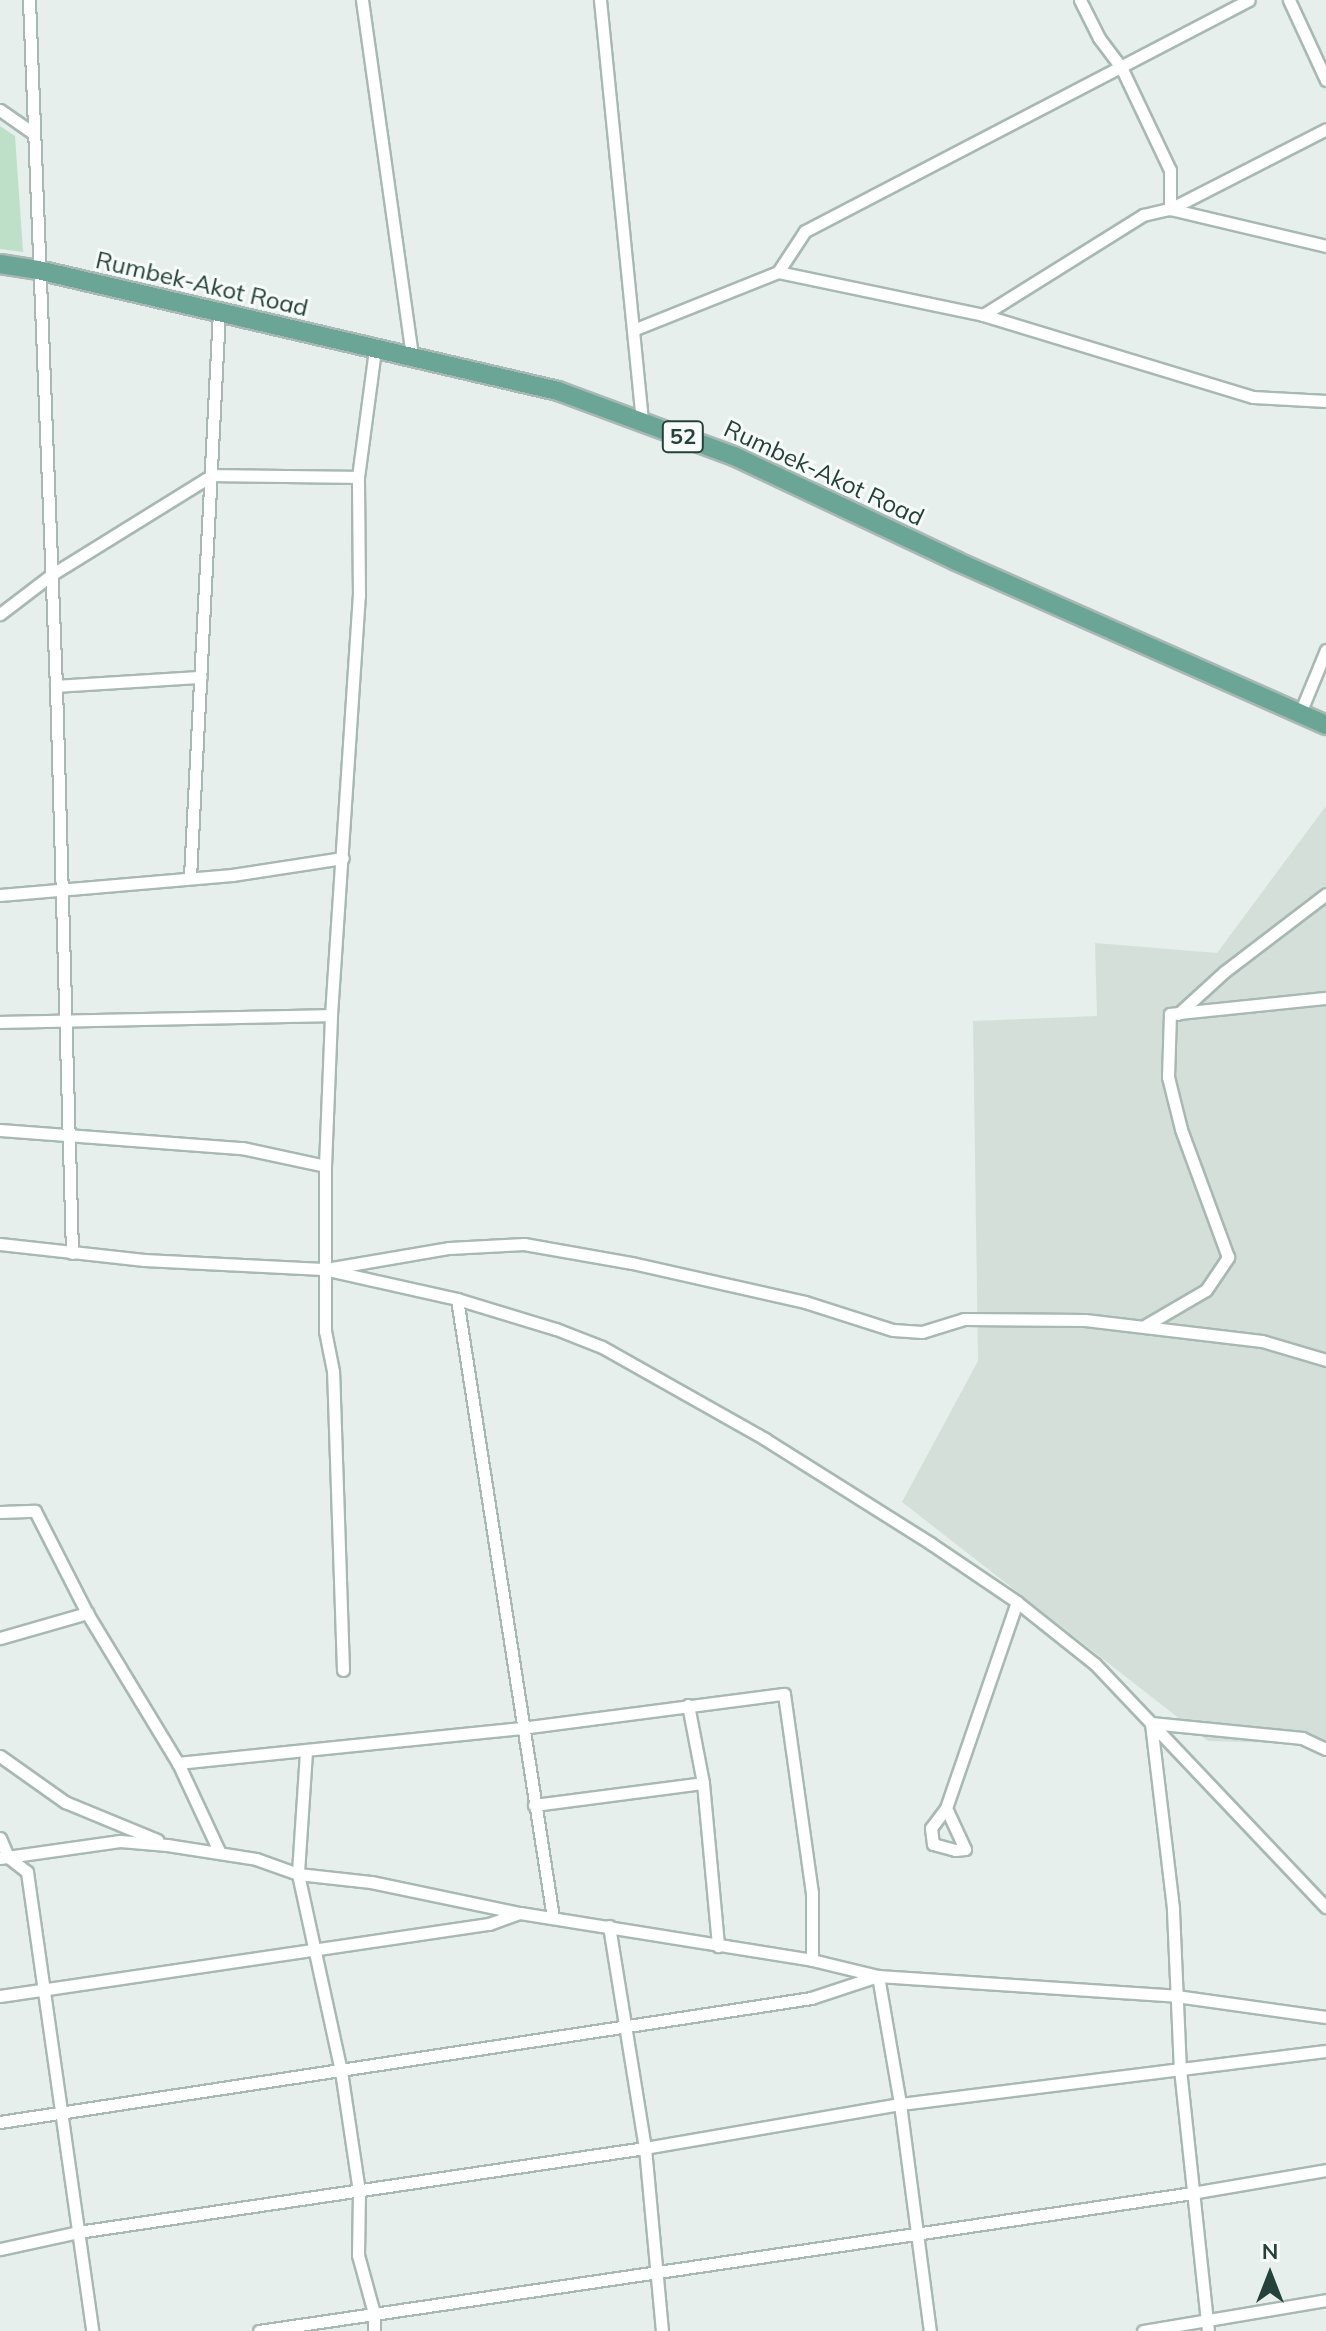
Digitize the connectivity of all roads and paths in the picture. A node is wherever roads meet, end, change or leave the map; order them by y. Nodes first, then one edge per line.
1 (29, 0) edge
2 (362, 0) edge
3 (600, 0) edge
4 (1080, 0) edge
5 (1248, 0) edge
6 (1289, 0) edge
7 (1121, 67) junction
8 (1326, 80) edge
9 (0, 110) edge
10 (1326, 129) edge
11 (33, 133) junction
12 (1170, 209) junction
13 (1326, 246) edge
14 (0, 264) edge
15 (38, 270) junction
16 (778, 272) junction
17 (219, 313) junction
18 (983, 315) junction
19 (633, 330) junction
20 (375, 349) junction
21 (412, 357) junction
22 (1326, 401) edge
23 (642, 422) junction
24 (212, 475) junction
25 (358, 477) junction
26 (51, 575) junction
27 (0, 614) edge
28 (1326, 650) edge
29 (201, 677) junction
30 (56, 686) junction
31 (1300, 713) junction
32 (1326, 725) edge
33 (343, 858) junction
34 (190, 877) junction
35 (62, 888) junction
36 (1326, 894) edge
37 (0, 895) edge
38 (1326, 998) edge
39 (1178, 1014) junction
40 (331, 1015) junction
41 (67, 1020) junction
42 (0, 1022) edge
43 (0, 1130) edge
44 (70, 1135) junction
45 (325, 1166) junction
46 (0, 1244) edge
47 (72, 1253) junction
48 (323, 1269) junction
49 (457, 1299) junction
50 (1146, 1325) junction
51 (1326, 1360) edge
52 (0, 1512) edge
53 (1017, 1602) junction
54 (87, 1613) junction
55 (0, 1638) edge
56 (343, 1670) dead end
57 (688, 1705) junction
58 (1151, 1723) junction
59 (521, 1728) junction
60 (1326, 1749) edge
61 (306, 1752) junction
62 (0, 1756) edge
63 (178, 1763) junction
64 (703, 1783) junction
65 (534, 1805) junction
66 (946, 1808) dead end
67 (0, 1838) edge
68 (167, 1845) junction
69 (220, 1853) junction
70 (4, 1857) edge
71 (298, 1874) junction
72 (1326, 1907) edge
73 (520, 1913) junction
74 (553, 1918) junction
75 (609, 1926) junction
76 (718, 1946) junction
77 (314, 1949) junction
78 (812, 1960) junction
79 (878, 1976) junction
80 (43, 1988) junction
81 (0, 1996) edge
82 (1176, 1996) junction
83 (1326, 2017) edge
84 (626, 2028) junction
85 (1326, 2051) edge
86 (341, 2071) junction
87 (1180, 2071) junction
88 (900, 2104) junction
89 (61, 2112) junction
90 (0, 2122) edge
91 (645, 2148) junction
92 (1326, 2170) edge
93 (359, 2192) junction
94 (1192, 2193) junction
95 (78, 2232) junction
96 (916, 2233) junction
97 (0, 2249) edge
98 (656, 2270) junction
99 (1326, 2300) edge
100 (374, 2313) junction
101 (1207, 2326) edge
102 (92, 2331) edge
103 (259, 2331) edge
104 (374, 2331) edge
105 (662, 2331) edge
106 (930, 2331) edge
107 (1143, 2331) edge

1 - 11 street
2 - 21 street
3 - 19 street
4 - 7 street
5 - 7 street
6 - 8 street
7 - 12 street
7 - 16 street
9 - 11 street
10 - 12 street
11 - 15 street
12 - 13 street
12 - 18 street
14 - 15 main road, Rumbek-Akot Road / 52
15 - 17 main road, Rumbek-Akot Road / 52
15 - 26 street
16 - 18 street
16 - 19 street
17 - 20 main road, Rumbek-Akot Road / 52
17 - 24 street
18 - 22 street
19 - 23 street
20 - 21 main road, Rumbek-Akot Road / 52
20 - 25 street
21 - 23 main road, Rumbek-Akot Road / 52
23 - 31 main road, Rumbek-Akot Road / 52
24 - 25 street
24 - 26 street
24 - 29 street
25 - 33 street
26 - 27 street
26 - 30 street
28 - 31 street
29 - 30 street
29 - 34 street
30 - 35 street
31 - 32 main road, Rumbek-Akot Road / 52
33 - 34 street
33 - 40 street
34 - 35 street
35 - 37 street
35 - 41 street
36 - 39 street
38 - 39 street
39 - 50 street
40 - 41 street
40 - 45 street
41 - 42 street
41 - 44 street
43 - 44 street
44 - 45 street
44 - 47 street
45 - 48 street
46 - 47 street
47 - 48 street
48 - 49 street
48 - 50 street
48 - 56 street
49 - 53 street
49 - 59 street
50 - 51 street
52 - 54 street
53 - 58 street
53 - 66 street
54 - 55 street
54 - 63 street
57 - 59 street
57 - 64 street
57 - 78 street
58 - 60 street
58 - 72 street
58 - 82 street
59 - 61 street
59 - 65 street
61 - 63 street
61 - 71 street
62 - 68 street
63 - 69 street
64 - 65 street
64 - 76 street
65 - 74 street
67 - 70 street
68 - 69 street
68 - 70 street
69 - 71 street
70 - 80 street
71 - 73 street
71 - 77 street
73 - 74 street
73 - 77 street
74 - 75 street
75 - 76 street
75 - 84 street
76 - 78 street
77 - 80 street
77 - 86 street
78 - 79 street
79 - 82 street
79 - 84 street
79 - 88 street
80 - 81 street
80 - 89 street
82 - 83 street
82 - 87 street
84 - 86 street
84 - 91 street
85 - 87 street
86 - 89 street
86 - 93 street
87 - 88 street
87 - 94 street
88 - 91 street
88 - 96 street
89 - 90 street
89 - 95 street
91 - 93 street
91 - 98 street
92 - 94 street
93 - 95 street
93 - 100 street
94 - 96 street
94 - 101 street
95 - 97 street
95 - 102 street
96 - 98 street
96 - 106 street
98 - 100 street
98 - 105 street
99 - 101 street
100 - 103 street
100 - 104 street
101 - 107 street

